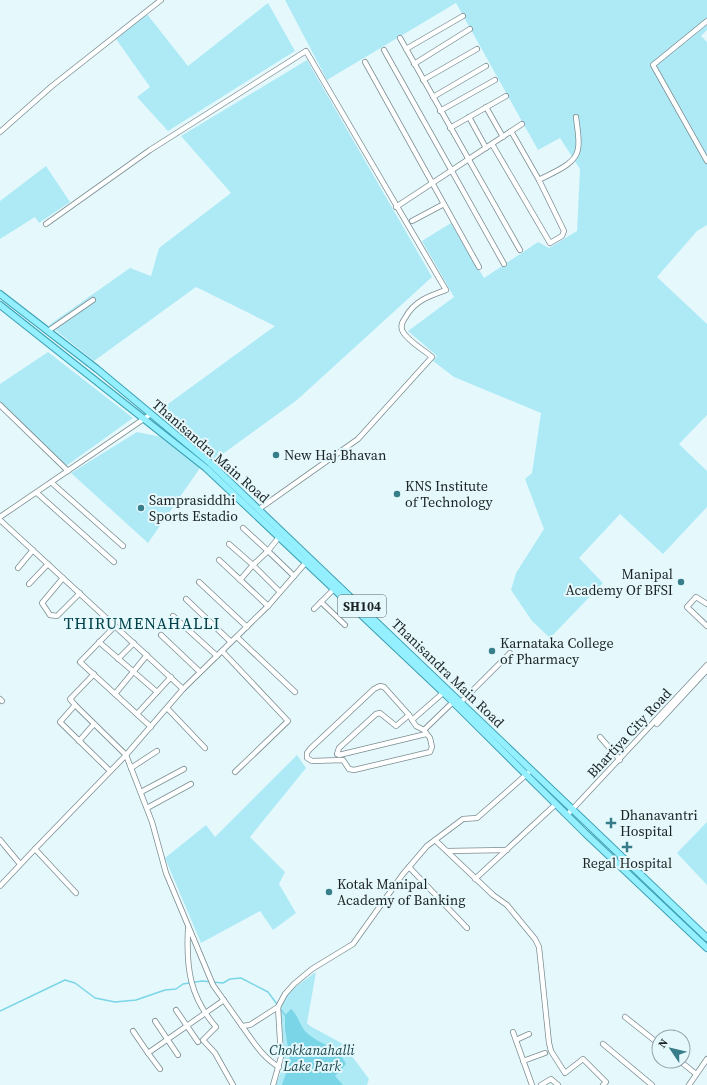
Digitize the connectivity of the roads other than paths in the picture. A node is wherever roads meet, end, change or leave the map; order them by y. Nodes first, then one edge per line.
1 (161, 0) edge
2 (463, 16) dead end
3 (707, 21) edge
4 (470, 29) dead end
5 (400, 38) dead end
6 (406, 49) junction
7 (384, 50) dead end
8 (477, 50) dead end
9 (365, 62) dead end
10 (414, 64) junction
11 (486, 66) dead end
12 (423, 80) junction
13 (495, 80) dead end
14 (506, 96) dead end
15 (432, 97) junction
16 (486, 107) junction
17 (440, 111) junction
18 (469, 117) junction
19 (576, 117) dead end
20 (522, 124) dead end
21 (450, 128) junction
22 (512, 131) junction
23 (0, 132) edge
24 (502, 137) junction
25 (492, 144) junction
26 (486, 148) junction
27 (468, 160) junction
28 (707, 161) edge
29 (452, 170) junction
30 (539, 180) junction
31 (433, 183) junction
32 (444, 204) junction
33 (396, 207) junction
34 (412, 221) dead end
35 (46, 224) dead end
36 (520, 250) dead end
37 (504, 264) dead end
38 (479, 267) dead end
39 (0, 294) edge
40 (94, 300) dead end
41 (0, 305) edge
42 (48, 331) junction
43 (0, 405) edge
44 (151, 414) junction
45 (144, 418) junction
46 (68, 471) junction
47 (52, 483) junction
48 (37, 493) junction
49 (259, 509) junction
50 (0, 518) edge
51 (243, 528) dead end
52 (279, 538) junction
53 (229, 544) dead end
54 (123, 546) dead end
55 (33, 550) junction
56 (268, 550) junction
57 (219, 560) dead end
58 (308, 560) junction
59 (114, 562) dead end
60 (48, 564) junction
61 (253, 565) junction
62 (18, 568) dead end
63 (294, 576) junction
64 (64, 578) junction
65 (240, 580) junction
66 (199, 582) dead end
67 (29, 584) dead end
68 (334, 589) junction
69 (280, 592) junction
70 (80, 593) junction
71 (186, 599) dead end
72 (321, 602) junction
73 (707, 604) edge
74 (268, 606) junction
75 (314, 609) dead end
76 (173, 616) dead end
77 (345, 625) dead end
78 (115, 626) junction
79 (707, 626) edge
80 (246, 627) junction
81 (161, 635) dead end
82 (237, 637) junction
83 (99, 642) junction
84 (231, 642) junction
85 (134, 643) junction
86 (222, 652) junction
87 (510, 652) dead end
88 (147, 656) junction
89 (217, 656) junction
90 (118, 658) junction
91 (707, 665) edge
92 (707, 670) edge
93 (134, 672) junction
94 (200, 672) junction
95 (94, 674) junction
96 (171, 677) junction
97 (183, 689) junction
98 (157, 692) junction
99 (295, 692) dead end
100 (443, 693) junction
101 (115, 694) junction
102 (453, 702) junction
103 (462, 702) junction
104 (75, 705) junction
105 (672, 706) junction
106 (167, 708) junction
107 (137, 714) junction
108 (409, 715) junction
109 (412, 720) junction
110 (94, 724) junction
111 (151, 727) junction
112 (425, 732) junction
113 (600, 737) dead end
114 (79, 741) junction
115 (636, 743) junction
116 (205, 748) dead end
117 (157, 751) dead end
118 (126, 754) junction
119 (620, 760) junction
120 (131, 768) junction
121 (184, 769) dead end
122 (110, 771) junction
123 (235, 772) dead end
124 (529, 772) junction
125 (191, 784) dead end
126 (141, 792) junction
127 (556, 804) junction
128 (146, 808) junction
129 (573, 811) junction
130 (568, 816) junction
131 (0, 840) edge
132 (435, 840) junction
133 (35, 849) junction
134 (508, 850) junction
135 (447, 851) junction
136 (20, 864) junction
137 (409, 867) junction
138 (475, 879) junction
139 (0, 886) edge
140 (76, 893) dead end
141 (188, 927) junction
142 (467, 928) dead end
143 (707, 938) edge
144 (707, 948) edge
145 (224, 1000) junction
146 (278, 1005) junction
147 (176, 1010) dead end
148 (203, 1012) junction
149 (625, 1017) dead end
150 (155, 1021) dead end
151 (186, 1025) junction
152 (242, 1026) junction
153 (133, 1031) dead end
154 (513, 1032) dead end
155 (529, 1034) dead end
156 (651, 1038) edge
157 (167, 1039) junction
158 (516, 1040) junction
159 (198, 1042) dead end
160 (603, 1044) dead end
161 (148, 1053) junction
162 (545, 1053) dead end
163 (178, 1055) dead end
164 (707, 1059) edge
165 (523, 1061) junction
166 (279, 1067) junction
167 (160, 1069) dead end
168 (690, 1069) edge
169 (696, 1074) junction
170 (233, 1085) edge
171 (273, 1085) edge
172 (532, 1085) edge
173 (541, 1085) edge
174 (558, 1085) edge
175 (603, 1085) edge
176 (652, 1085) edge
177 (689, 1085) edge

1 - 23 street
2 - 6 street
3 - 28 street
4 - 10 street
5 - 6 street
6 - 10 street
7 - 29 street
8 - 12 street
9 - 31 street
10 - 12 street
11 - 15 street
12 - 15 street
13 - 17 street
14 - 16 street
15 - 17 street
16 - 18 street
16 - 24 street
17 - 21 street
18 - 21 street
18 - 26 street
19 - 30 street
20 - 22 street
21 - 27 street
22 - 24 street
22 - 30 street
24 - 25 street
25 - 26 street
25 - 30 street
26 - 27 street
27 - 29 street
27 - 36 street
29 - 31 street
29 - 37 street
31 - 32 street
31 - 33 street
32 - 34 street
32 - 38 street
33 - 35 street
33 - 49 street
39 - 42 main road, Thanisandra Main Road / SH104
40 - 42 street
41 - 45 main road, Thanisandra Main Road / SH104
42 - 44 main road, Thanisandra Main Road / SH104
43 - 46 street
44 - 45 street
44 - 49 main road, Thanisandra Main Road / SH104
45 - 46 street
45 - 52 main road, Thanisandra Main Road / SH104
46 - 47 street
47 - 48 street
47 - 54 street
48 - 50 street
48 - 59 street
49 - 58 main road, Thanisandra Main Road / SH104
50 - 55 street
51 - 56 street
52 - 56 street
52 - 58 main road, Thanisandra Main Road / SH104
53 - 61 street
55 - 60 street
55 - 62 street
56 - 61 street
56 - 63 street
57 - 65 street
58 - 63 street
58 - 68 main road, Thanisandra Main Road / SH104
58 - 103 main road, Thanisandra Main Road / SH104
60 - 64 street
60 - 67 street
61 - 65 street
61 - 69 street
63 - 69 street
64 - 70 street
64 - 70 street
65 - 74 street
66 - 80 street
68 - 72 street
68 - 100 main road, Thanisandra Main Road / SH104
69 - 74 street
70 - 78 street
71 - 84 street
72 - 75 street
72 - 77 street
73 - 79 street
74 - 80 street
76 - 89 street
78 - 83 street
78 - 85 street
80 - 82 street
81 - 94 street
82 - 84 street
82 - 99 street
83 - 90 street
83 - 95 street
84 - 86 street
85 - 88 street
85 - 90 street
86 - 89 street
86 - 123 street
87 - 103 street
88 - 93 street
88 - 96 street
89 - 94 street
90 - 93 street
91 - 105 street, Bhartiya City Road
92 - 105 street, Bhartiya City Road
93 - 98 street
93 - 101 street
94 - 97 street
95 - 101 street
95 - 104 street
96 - 97 street
96 - 98 street
97 - 106 street
98 - 107 street
100 - 102 main road, Thanisandra Main Road / SH104
100 - 109 street
101 - 107 street
102 - 112 street
102 - 124 main road, Thanisandra Main Road / SH104
103 - 124 main road, Thanisandra Main Road / SH104
104 - 110 street
104 - 114 street
105 - 115 street, Bhartiya City Road
106 - 111 street
106 - 116 street
107 - 111 street
108 - 109 street
108 - 112 street
108 - 112 street
109 - 112 street
110 - 114 street
110 - 118 street
111 - 118 street
113 - 119 street
114 - 122 street
115 - 119 street, Bhartiya City Road
115 - 129 street, Bhartiya City Road
117 - 120 street
118 - 120 street
118 - 122 street
119 - 129 street, Bhartiya City Road
120 - 126 street
121 - 126 street
122 - 133 street
124 - 127 main road, Thanisandra Main Road / SH104
124 - 129 main road, Thanisandra Main Road / SH104
124 - 132 street
125 - 128 street
126 - 128 street
127 - 130 main road, Thanisandra Main Road / SH104
127 - 134 street
128 - 141 street
129 - 130 street
129 - 143 main road, Thanisandra Main Road / SH104
130 - 144 main road, Thanisandra Main Road / SH104
131 - 136 street
132 - 135 street
132 - 137 street
133 - 136 street
133 - 140 street
134 - 135 street
134 - 138 street
135 - 138 street
136 - 139 street
137 - 142 street
137 - 146 street
138 - 175 street
141 - 145 street
141 - 148 street
145 - 148 street
145 - 152 street
146 - 152 street
146 - 166 street
147 - 151 street
148 - 151 street
148 - 170 street
149 - 156 street
150 - 157 street
151 - 157 street
151 - 159 street
152 - 166 street
153 - 161 street
154 - 158 street
155 - 158 street
157 - 161 street
157 - 163 street
158 - 165 street
160 - 176 street
161 - 167 street
162 - 165 street
164 - 169 street
165 - 172 street
166 - 171 street
168 - 169 street
169 - 177 street
173 - 174 street

